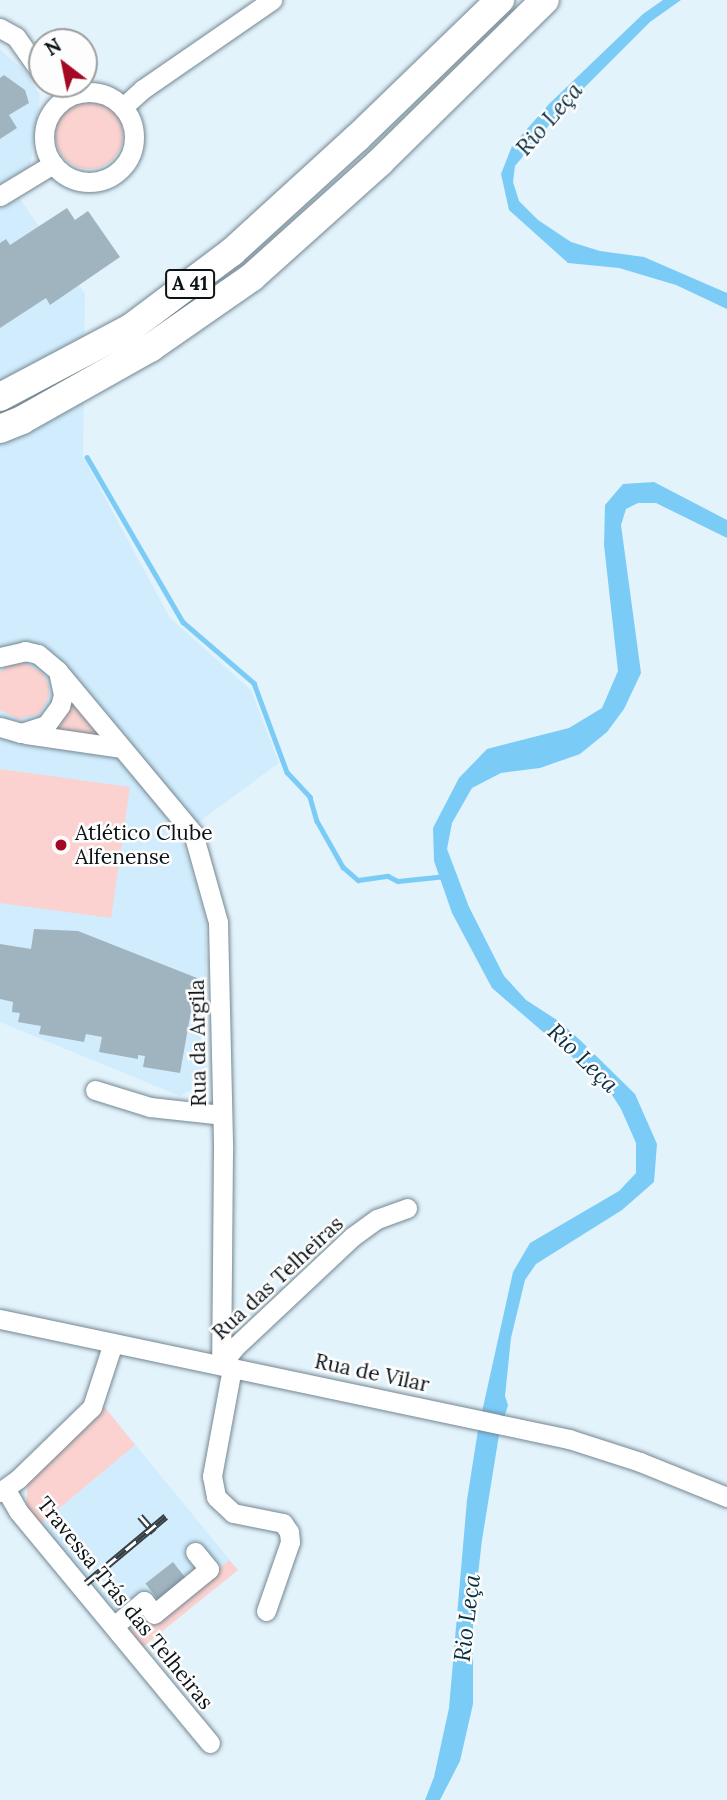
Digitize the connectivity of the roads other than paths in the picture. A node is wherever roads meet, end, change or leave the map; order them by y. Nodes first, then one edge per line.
1 (272, 0) edge
2 (500, 0) edge
3 (545, 0) edge
4 (0, 20) edge
5 (8, 33) edge
6 (28, 57) edge
7 (58, 98) edge
8 (61, 102) junction
9 (123, 107) junction
10 (53, 164) junction
11 (0, 196) edge
12 (0, 397) edge
13 (0, 429) edge
14 (0, 657) edge
15 (58, 671) junction
16 (7, 730) edge
17 (122, 748) junction
18 (95, 1090) dead end
19 (222, 1115) junction
20 (407, 1208) dead end
21 (0, 1319) edge
22 (113, 1343) junction
23 (226, 1367) junction
24 (3, 1491) edge
25 (727, 1497) edge
26 (195, 1552) dead end
27 (265, 1611) dead end
28 (114, 1626) junction
29 (210, 1743) dead end

1 - 9 street
2 - 12 highway, A 41
3 - 13 highway, A 41
4 - 5 street
5 - 6 street
7 - 8 street
8 - 9 street
8 - 10 street
9 - 10 street
10 - 11 street
14 - 15 street, Rua da Argila
15 - 16 street
15 - 17 street, Rua da Argila
16 - 17 street
17 - 19 street, Rua da Argila
18 - 19 street
19 - 23 street, Rua da Argila
20 - 23 street, Rua das Telheiras
21 - 22 street, Rua de Vilar
22 - 23 street, Rua de Vilar
22 - 24 street
23 - 25 street, Rua de Vilar
23 - 27 street, Rua da Argila
24 - 28 street, Travessa Trás das Telheiras
26 - 28 street
28 - 29 street, Travessa Trás das Telheiras

